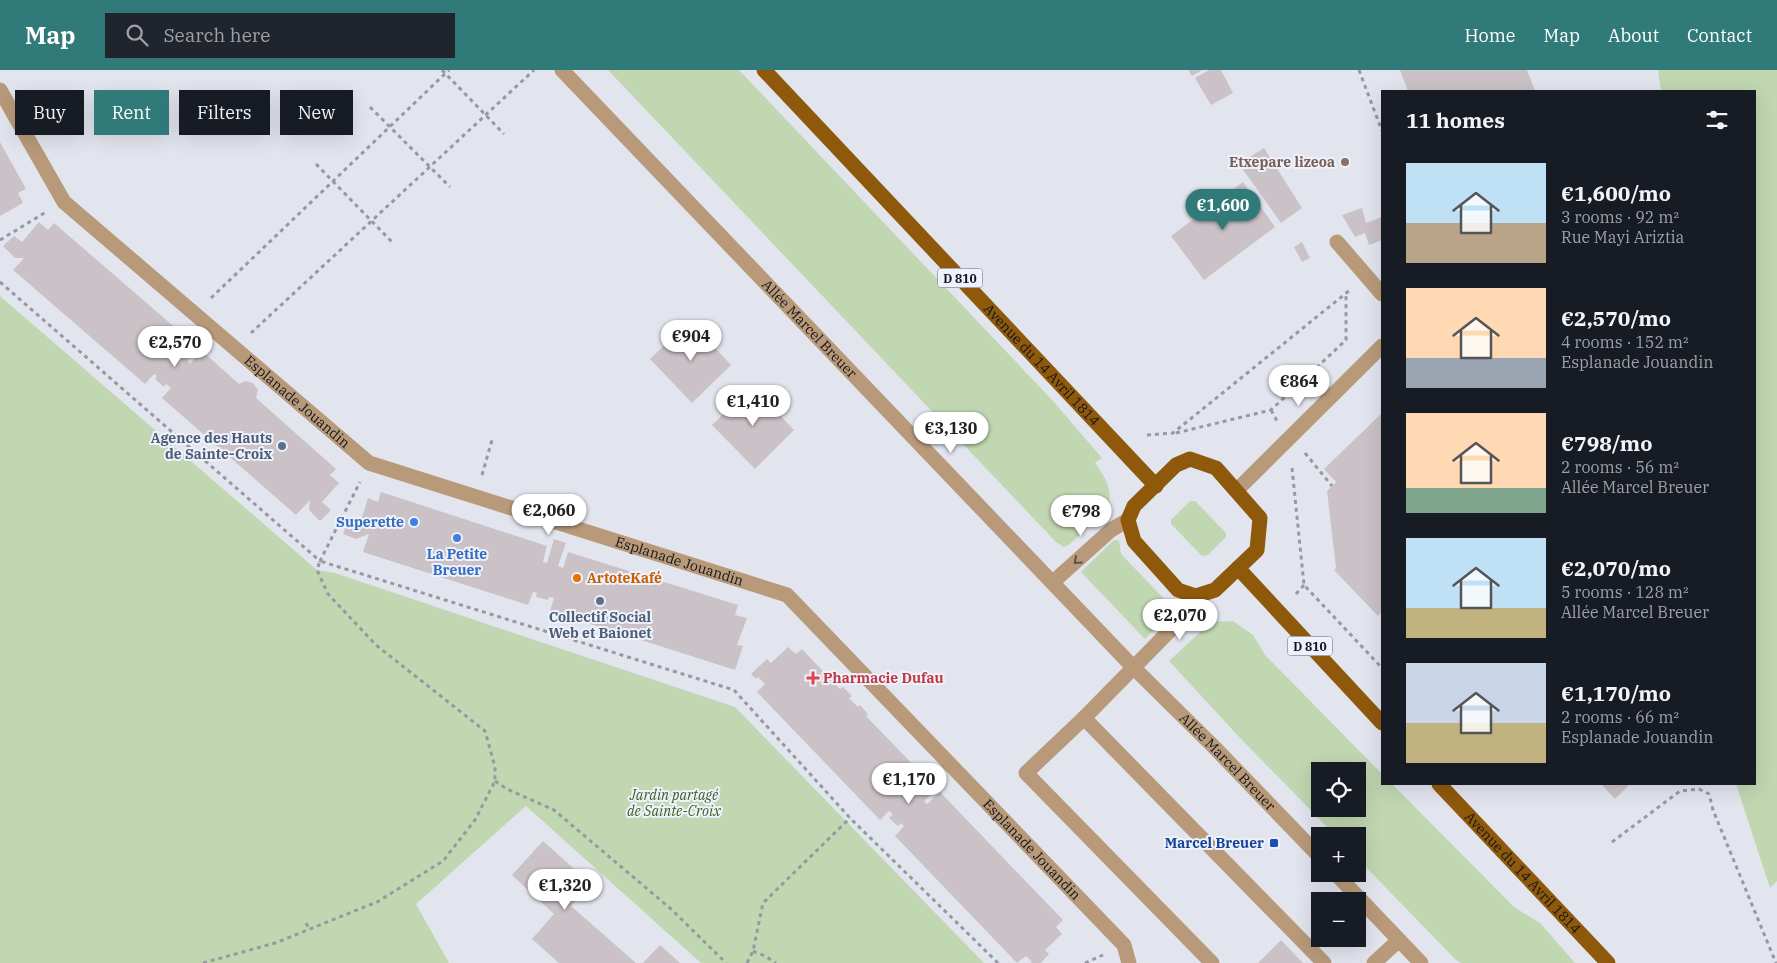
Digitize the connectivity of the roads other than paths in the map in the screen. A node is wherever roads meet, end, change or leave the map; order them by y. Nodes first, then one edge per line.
1 (764, 70) edge
2 (566, 71) edge
3 (0, 90) edge
4 (1337, 242) dead end
5 (1381, 293) edge
6 (1381, 347) edge
7 (1156, 486) junction
8 (1236, 490) junction
9 (1128, 520) junction
10 (1238, 568) junction
11 (1053, 582) junction
12 (1196, 596) junction
13 (1133, 667) junction
14 (1084, 718) junction
15 (1381, 722) edge
16 (1440, 785) edge
17 (1311, 848) edge
18 (1344, 882) edge
19 (1399, 940) junction
20 (1129, 963) edge
21 (1212, 963) edge
22 (1324, 963) edge
23 (1374, 963) edge
24 (1421, 963) edge
25 (1608, 963) edge

1 - 7 main road, Avenue du 14 Avril 1814 / D 810
2 - 11 street, Allée Marcel Breuer
3 - 20 street, Esplanade Jouandin
4 - 5 street
6 - 8 street
7 - 8 main road
7 - 9 main road
8 - 10 main road
9 -> 11 street
9 - 12 main road
10 - 12 main road
10 - 15 main road, D 810
11 - 13 street, Allée Marcel Breuer
12 - 13 street
13 - 14 street
13 - 17 street, Allée Marcel Breuer
14 - 21 street
14 - 22 street
16 - 25 main road, Avenue du 14 Avril 1814
18 - 19 street
19 - 23 street
19 - 24 street

